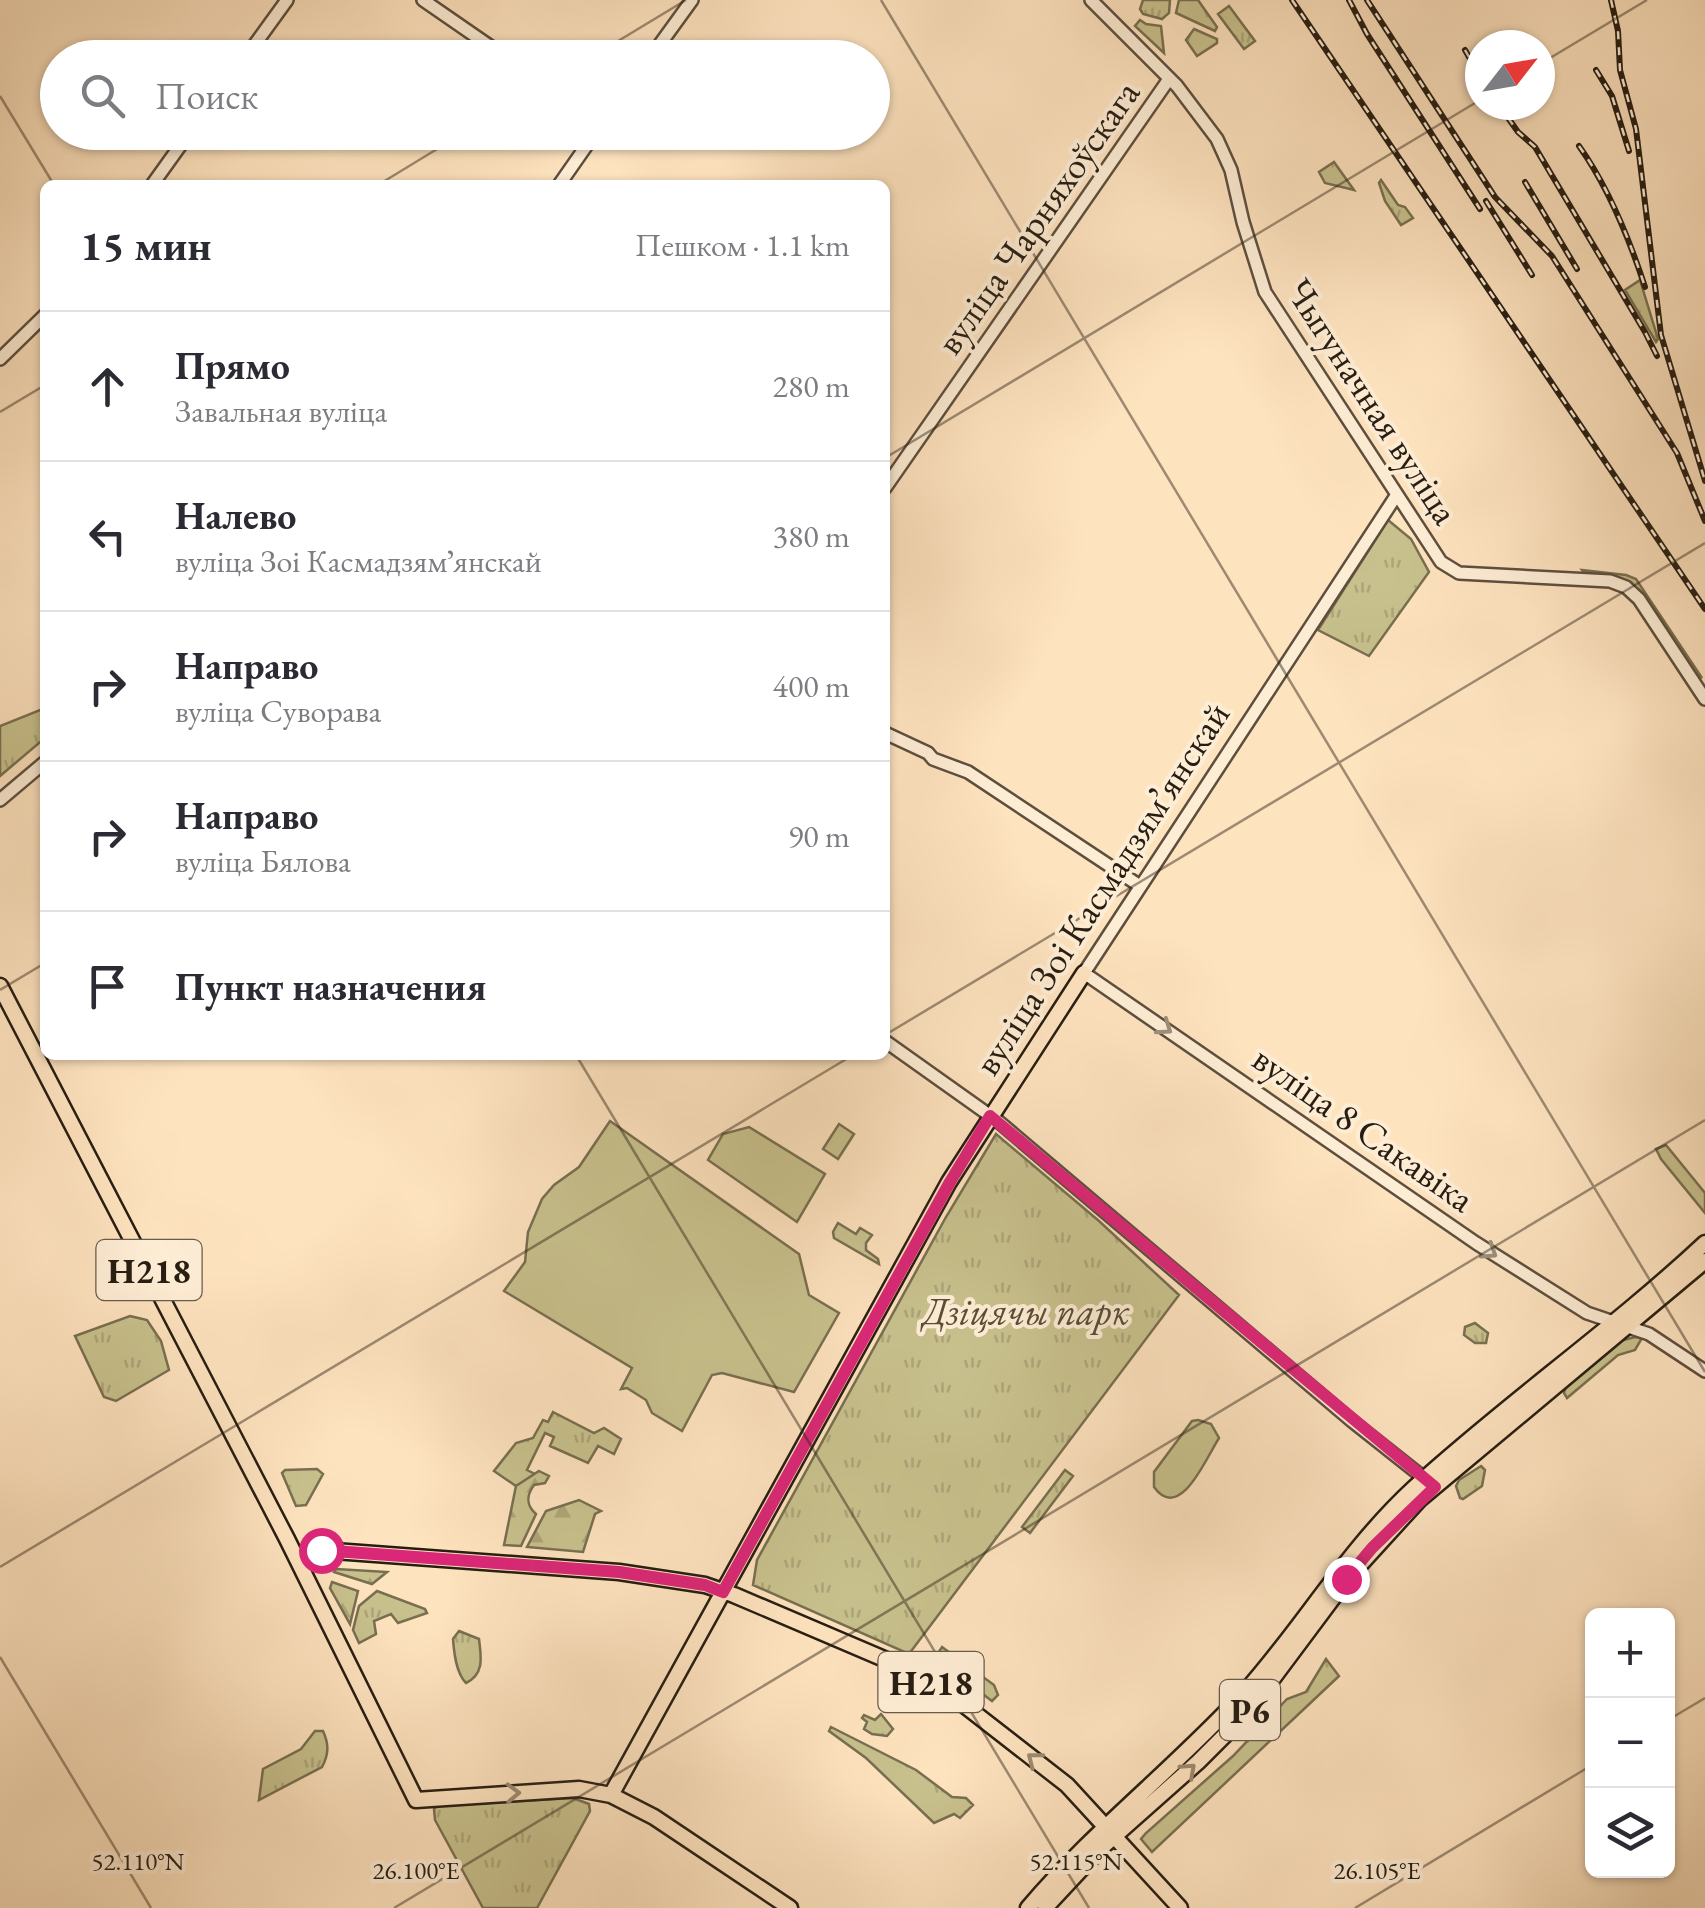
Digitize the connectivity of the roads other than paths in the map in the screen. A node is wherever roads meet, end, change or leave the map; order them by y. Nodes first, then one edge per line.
1 (287, 0) edge
2 (423, 0) edge
3 (692, 0) edge
4 (1090, 0) edge
5 (258, 40) edge
6 (481, 40) edge
7 (663, 40) edge
8 (1169, 79) junction
9 (177, 150) edge
10 (583, 150) edge
11 (156, 180) edge
12 (562, 180) edge
13 (40, 320) edge
14 (0, 358) edge
15 (890, 481) edge
16 (1396, 496) junction
17 (1705, 699) edge
18 (890, 735) edge
19 (40, 766) edge
20 (0, 800) edge
21 (1140, 886) junction
22 (1084, 973) junction
23 (0, 986) edge
24 (890, 1045) edge
25 (990, 1116) junction
26 (1705, 1243) edge
27 (1705, 1261) edge
28 (1622, 1324) junction
29 (1705, 1371) edge
30 (1430, 1483) junction
31 (296, 1556) junction
32 (723, 1592) junction
33 (612, 1795) junction
34 (1111, 1830) junction
35 (790, 1908) edge
36 (1028, 1908) edge
37 (1045, 1908) edge
38 (1180, 1908) edge

1 - 5 street
2 - 6 street
3 - 7 street
4 - 8 street, Чыгуначная вуліца
8 - 15 street, вуліца Чарняхоўскага
8 - 16 street, Чыгуначная вуліца
9 - 11 street
10 - 12 street
13 - 14 street
16 - 17 street, Чыгуначная вуліца
16 - 21 street, вуліца Зоі Касмадзямʼянскай
18 - 21 street
19 - 20 street
21 - 22 street, вуліца Зоі Касмадзямʼянскай
22 - 25 main road, вуліца Зоі Касмадзямʼянскай
22 -> 28 street, вуліца 8 Сакавіка
23 - 31 main road, Н218
24 - 25 street
25 - 30 street
25 - 32 main road, вуліца Зоі Касмадзямʼянскай
26 - 28 main road, Р6
27 - 28 main road, Р6
28 - 29 street, вуліца 8 Сакавіка
28 - 30 main road, Р6
30 - 34 main road, Р6
31 - 32 main road, Н218
31 -> 33 main road, Н218
32 - 33 main road, вуліца Зоі Касмадзямʼянскай
34 -> 32 main road, Н218
33 - 35 main road, Н218
34 - 36 main road, Р6
34 - 37 main road, Р6
34 - 38 main road

